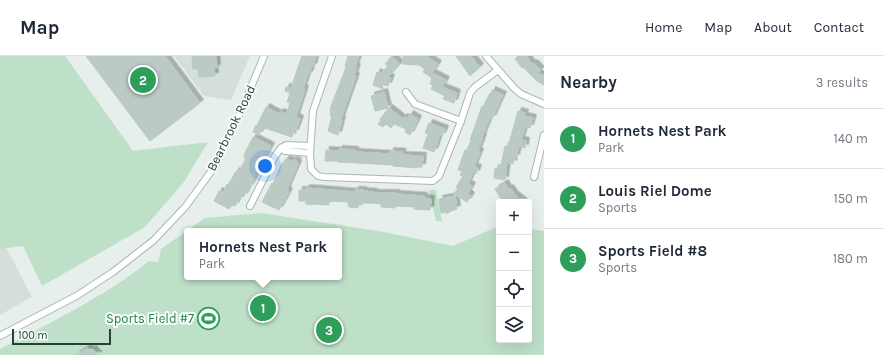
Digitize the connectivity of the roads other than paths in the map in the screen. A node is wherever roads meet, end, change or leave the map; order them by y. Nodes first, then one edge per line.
1 (264, 56) edge
2 (332, 56) edge
3 (486, 56) edge
4 (498, 70) junction
5 (406, 92) dead end
6 (544, 104) edge
7 (461, 121) junction
8 (544, 135) edge
9 (310, 149) junction
10 (534, 177) dead end
11 (250, 206) dead end
12 (0, 336) edge

1 - 12 street, Bearbrook Road
2 - 9 street
3 - 4 street
4 - 6 street
4 - 7 street
5 - 7 street
7 - 9 street
8 - 10 street
9 - 11 street

